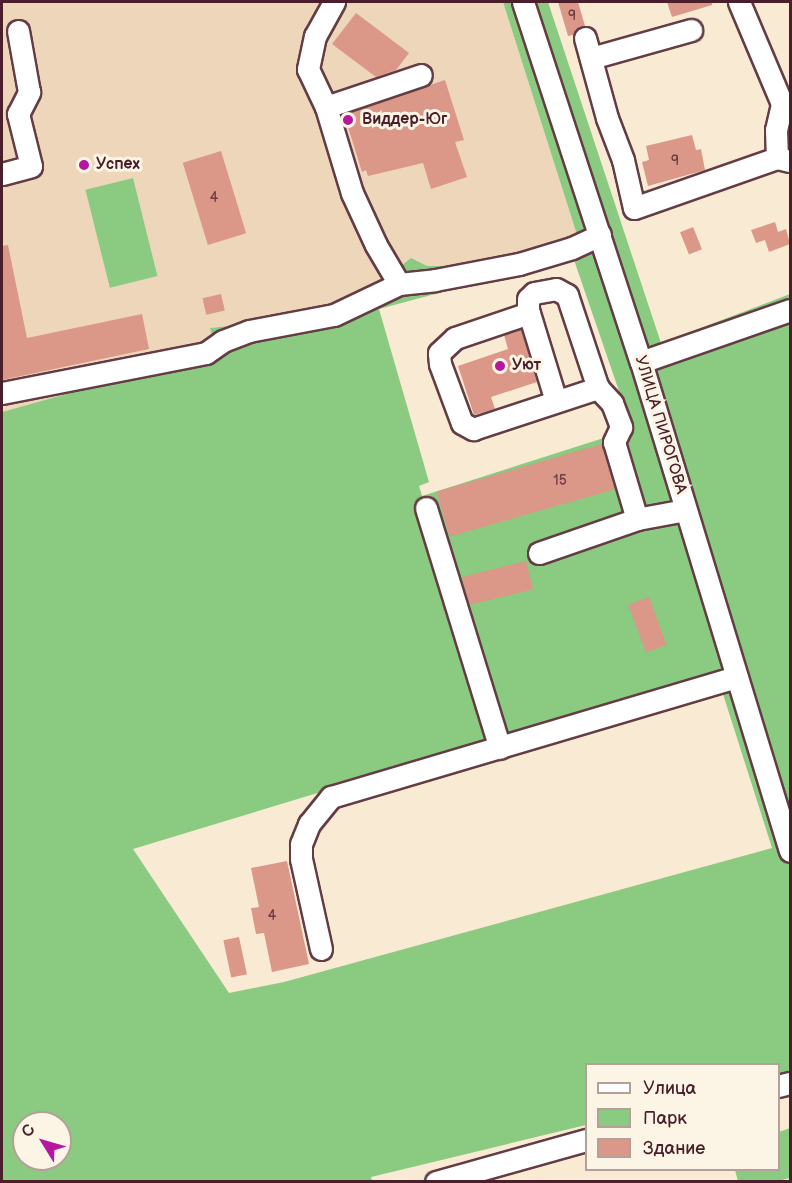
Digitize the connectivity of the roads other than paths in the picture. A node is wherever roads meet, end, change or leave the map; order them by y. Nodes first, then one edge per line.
1 (334, 2) edge
2 (523, 2) edge
3 (739, 2) edge
4 (691, 30) dead end
5 (18, 31) dead end
6 (421, 75) dead end
7 (326, 107) junction
8 (784, 159) edge
9 (2, 174) edge
10 (600, 235) junction
11 (399, 284) junction
12 (790, 310) edge
13 (529, 313) junction
14 (641, 362) junction
15 (598, 388) junction
16 (2, 393) edge
17 (556, 401) junction
18 (426, 508) dead end
19 (685, 510) junction
20 (637, 519) junction
21 (539, 553) dead end
22 (737, 677) junction
23 (500, 748) junction
24 (790, 851) edge
25 (321, 949) dead end
26 (585, 1140) edge
27 (436, 1182) edge

1 - 7 street
2 - 10 street, УЛИЦА ПИРОГОВА
3 - 8 street
4 - 8 street
5 - 9 street
6 - 7 street
7 - 11 street
10 - 11 street
10 - 14 street, УЛИЦА ПИРОГОВА
11 - 16 street
12 - 14 street
13 - 15 street
13 - 17 street
13 - 17 street
14 - 19 street, УЛИЦА ПИРОГОВА
15 - 17 street
15 - 20 street
18 - 23 street
19 - 20 street
19 - 22 street, УЛИЦА ПИРОГОВА
20 - 21 street
22 - 23 street
22 - 24 street, УЛИЦА ПИРОГОВА
23 - 25 street
26 - 27 street

